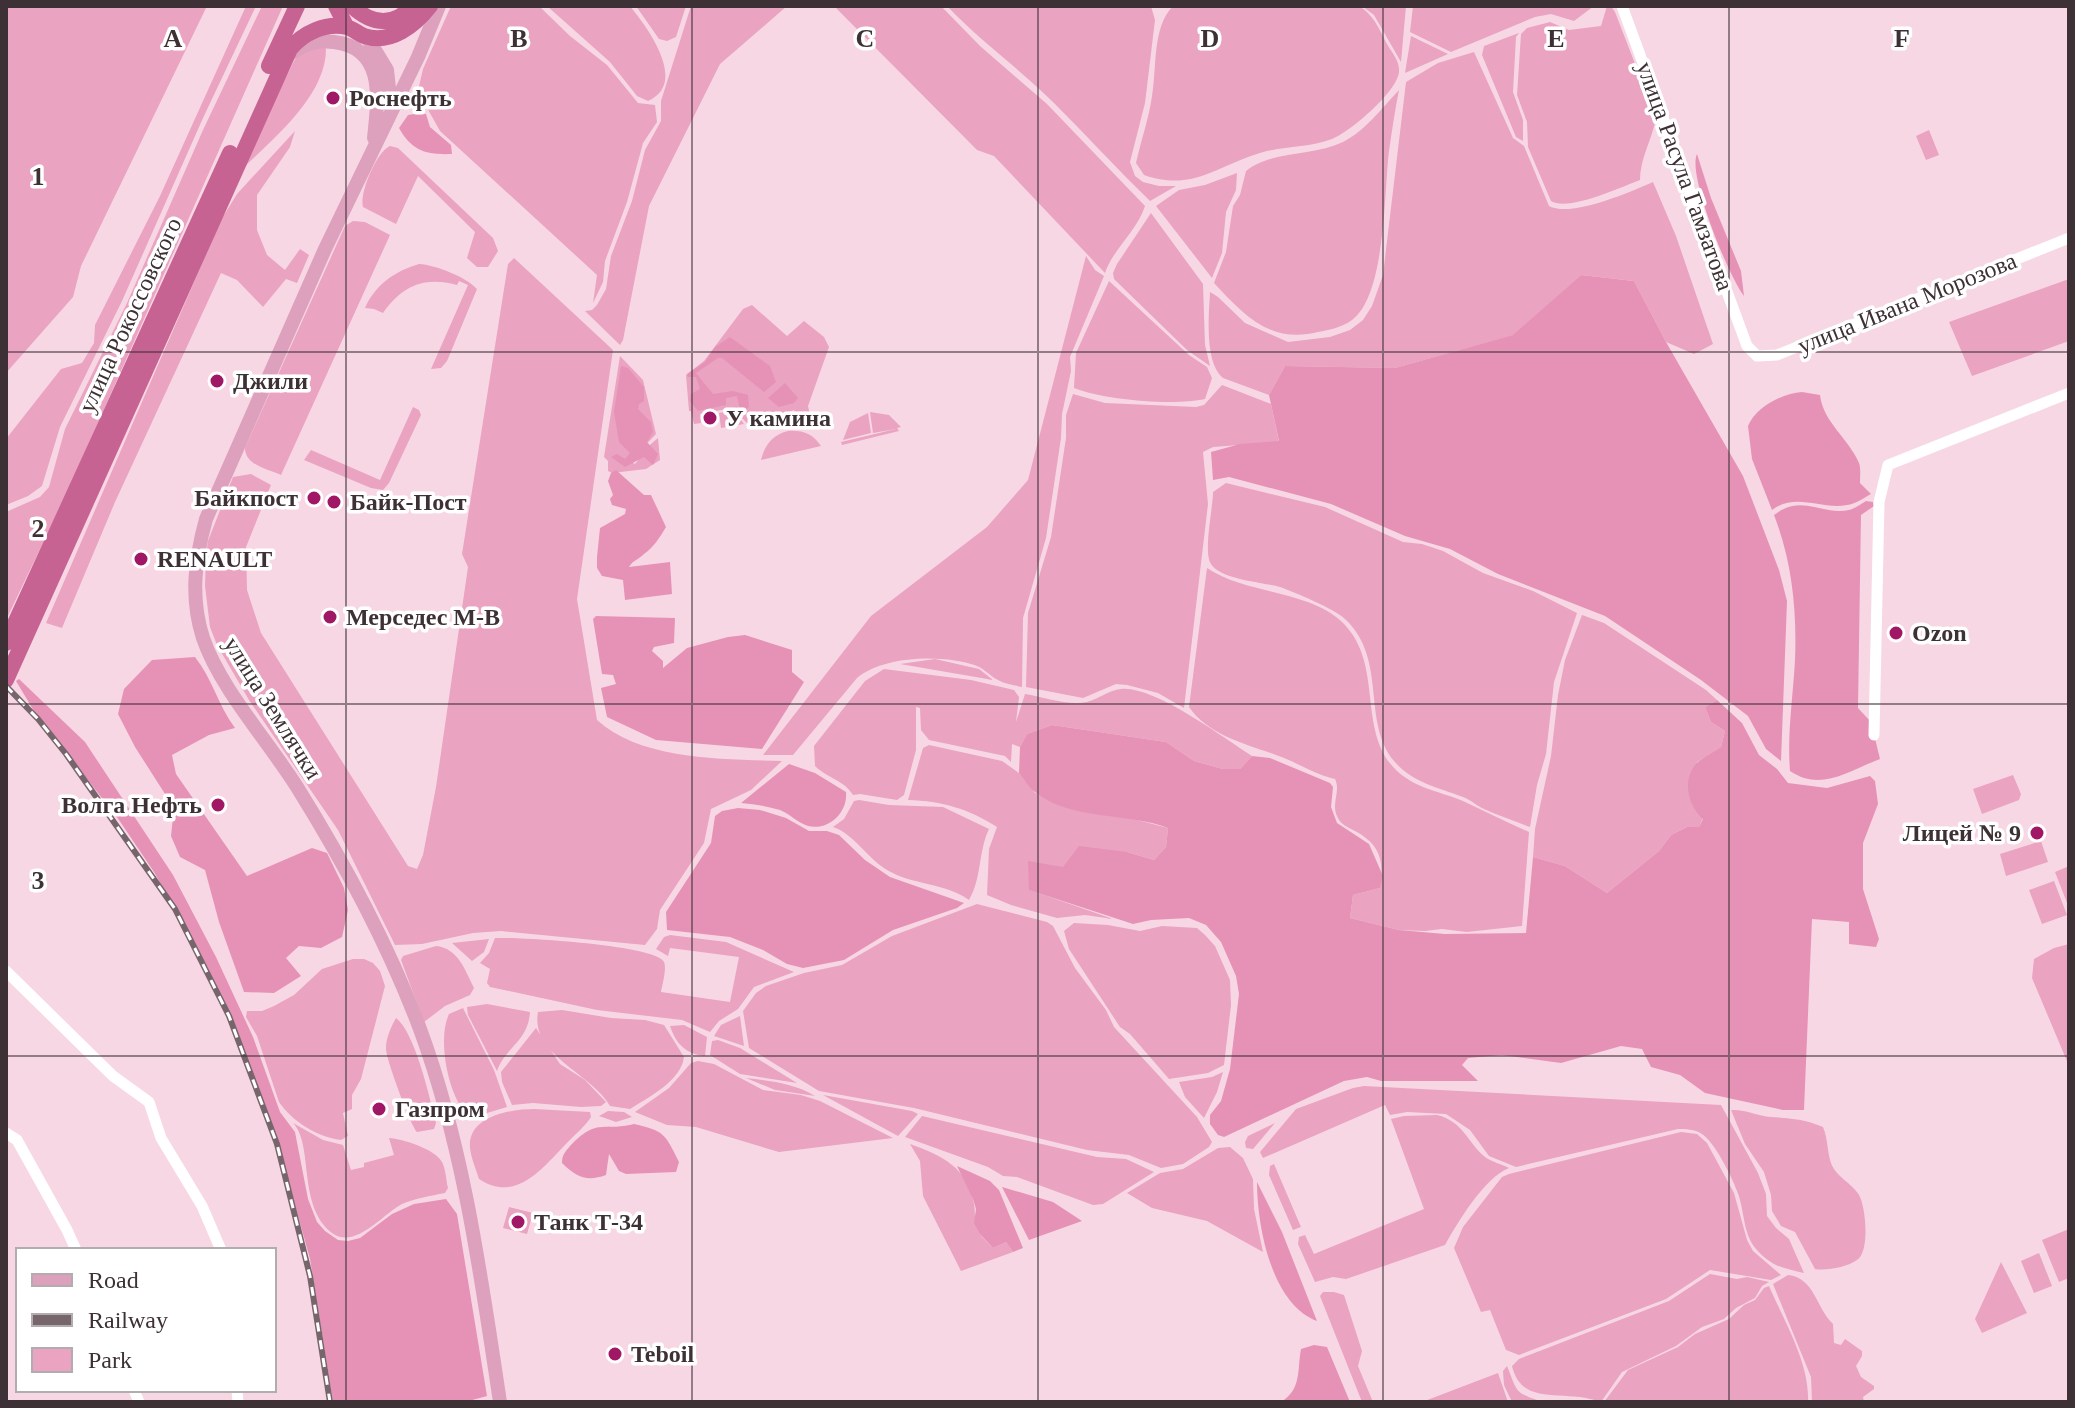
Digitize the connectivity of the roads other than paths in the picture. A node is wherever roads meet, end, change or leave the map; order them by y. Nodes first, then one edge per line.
1 (297, 6) edge
2 (336, 6) edge
3 (352, 6) edge
4 (413, 6) edge
5 (430, 6) edge
6 (439, 6) edge
7 (1622, 6) edge
8 (346, 26) junction
9 (367, 37) junction
10 (283, 60) junction
11 (391, 109) junction
12 (372, 150) junction
13 (2069, 238) edge
14 (1747, 346) joint
15 (2069, 393) edge
16 (6, 643) edge
17 (6, 680) edge
18 (1874, 735) dead end
19 (6, 971) edge
20 (6, 1133) edge
21 (75, 1248) edge
22 (220, 1248) edge
23 (500, 1402) edge

1 - 16 highway, улица Рокоссовского
2 - 8 highway
3 - 4 highway
5 - 9 highway
6 - 11 main road, улица Землячки
7 - 14 street, улица Расула Гамзатова
8 - 9 highway
8 - 10 highway
9 - 11 main road
10 - 12 main road
10 - 17 highway, улица Рокоссовского
11 - 12 main road, улица Землячки
12 - 23 main road, улица Землячки
13 - 14 street, улица Ивана Морозова
15 - 18 street
19 - 22 street
20 - 21 street

